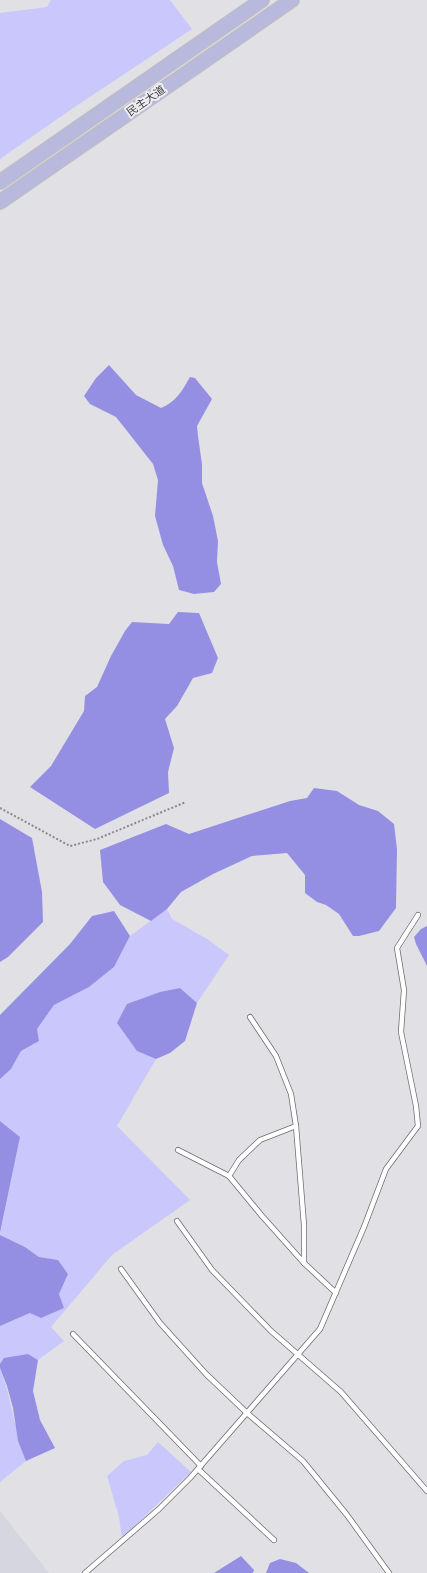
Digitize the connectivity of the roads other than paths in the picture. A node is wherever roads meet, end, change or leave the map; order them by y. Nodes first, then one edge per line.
1 (262, 0) edge
2 (292, 0) edge
3 (0, 182) edge
4 (0, 202) edge
5 (418, 915) dead end
6 (250, 1017) dead end
7 (296, 1126) junction
8 (178, 1150) dead end
9 (229, 1176) junction
10 (177, 1221) dead end
11 (304, 1263) junction
12 (121, 1269) dead end
13 (336, 1293) junction
14 (74, 1334) dead end
15 (298, 1354) junction
16 (247, 1413) junction
17 (199, 1468) junction
18 (427, 1491) edge
19 (274, 1540) dead end
20 (85, 1573) edge
21 (389, 1573) edge

1 - 3 main road, 民主大道
2 - 4 main road, 民主大道
5 - 13 lane
6 - 7 lane
7 - 9 lane
7 - 11 lane
8 - 9 lane
9 - 11 lane
10 - 15 lane
11 - 13 lane
12 - 16 lane
13 - 15 lane
14 - 17 lane
15 - 16 lane
15 - 18 lane
16 - 17 lane
16 - 21 lane
17 - 19 lane
17 - 20 lane

